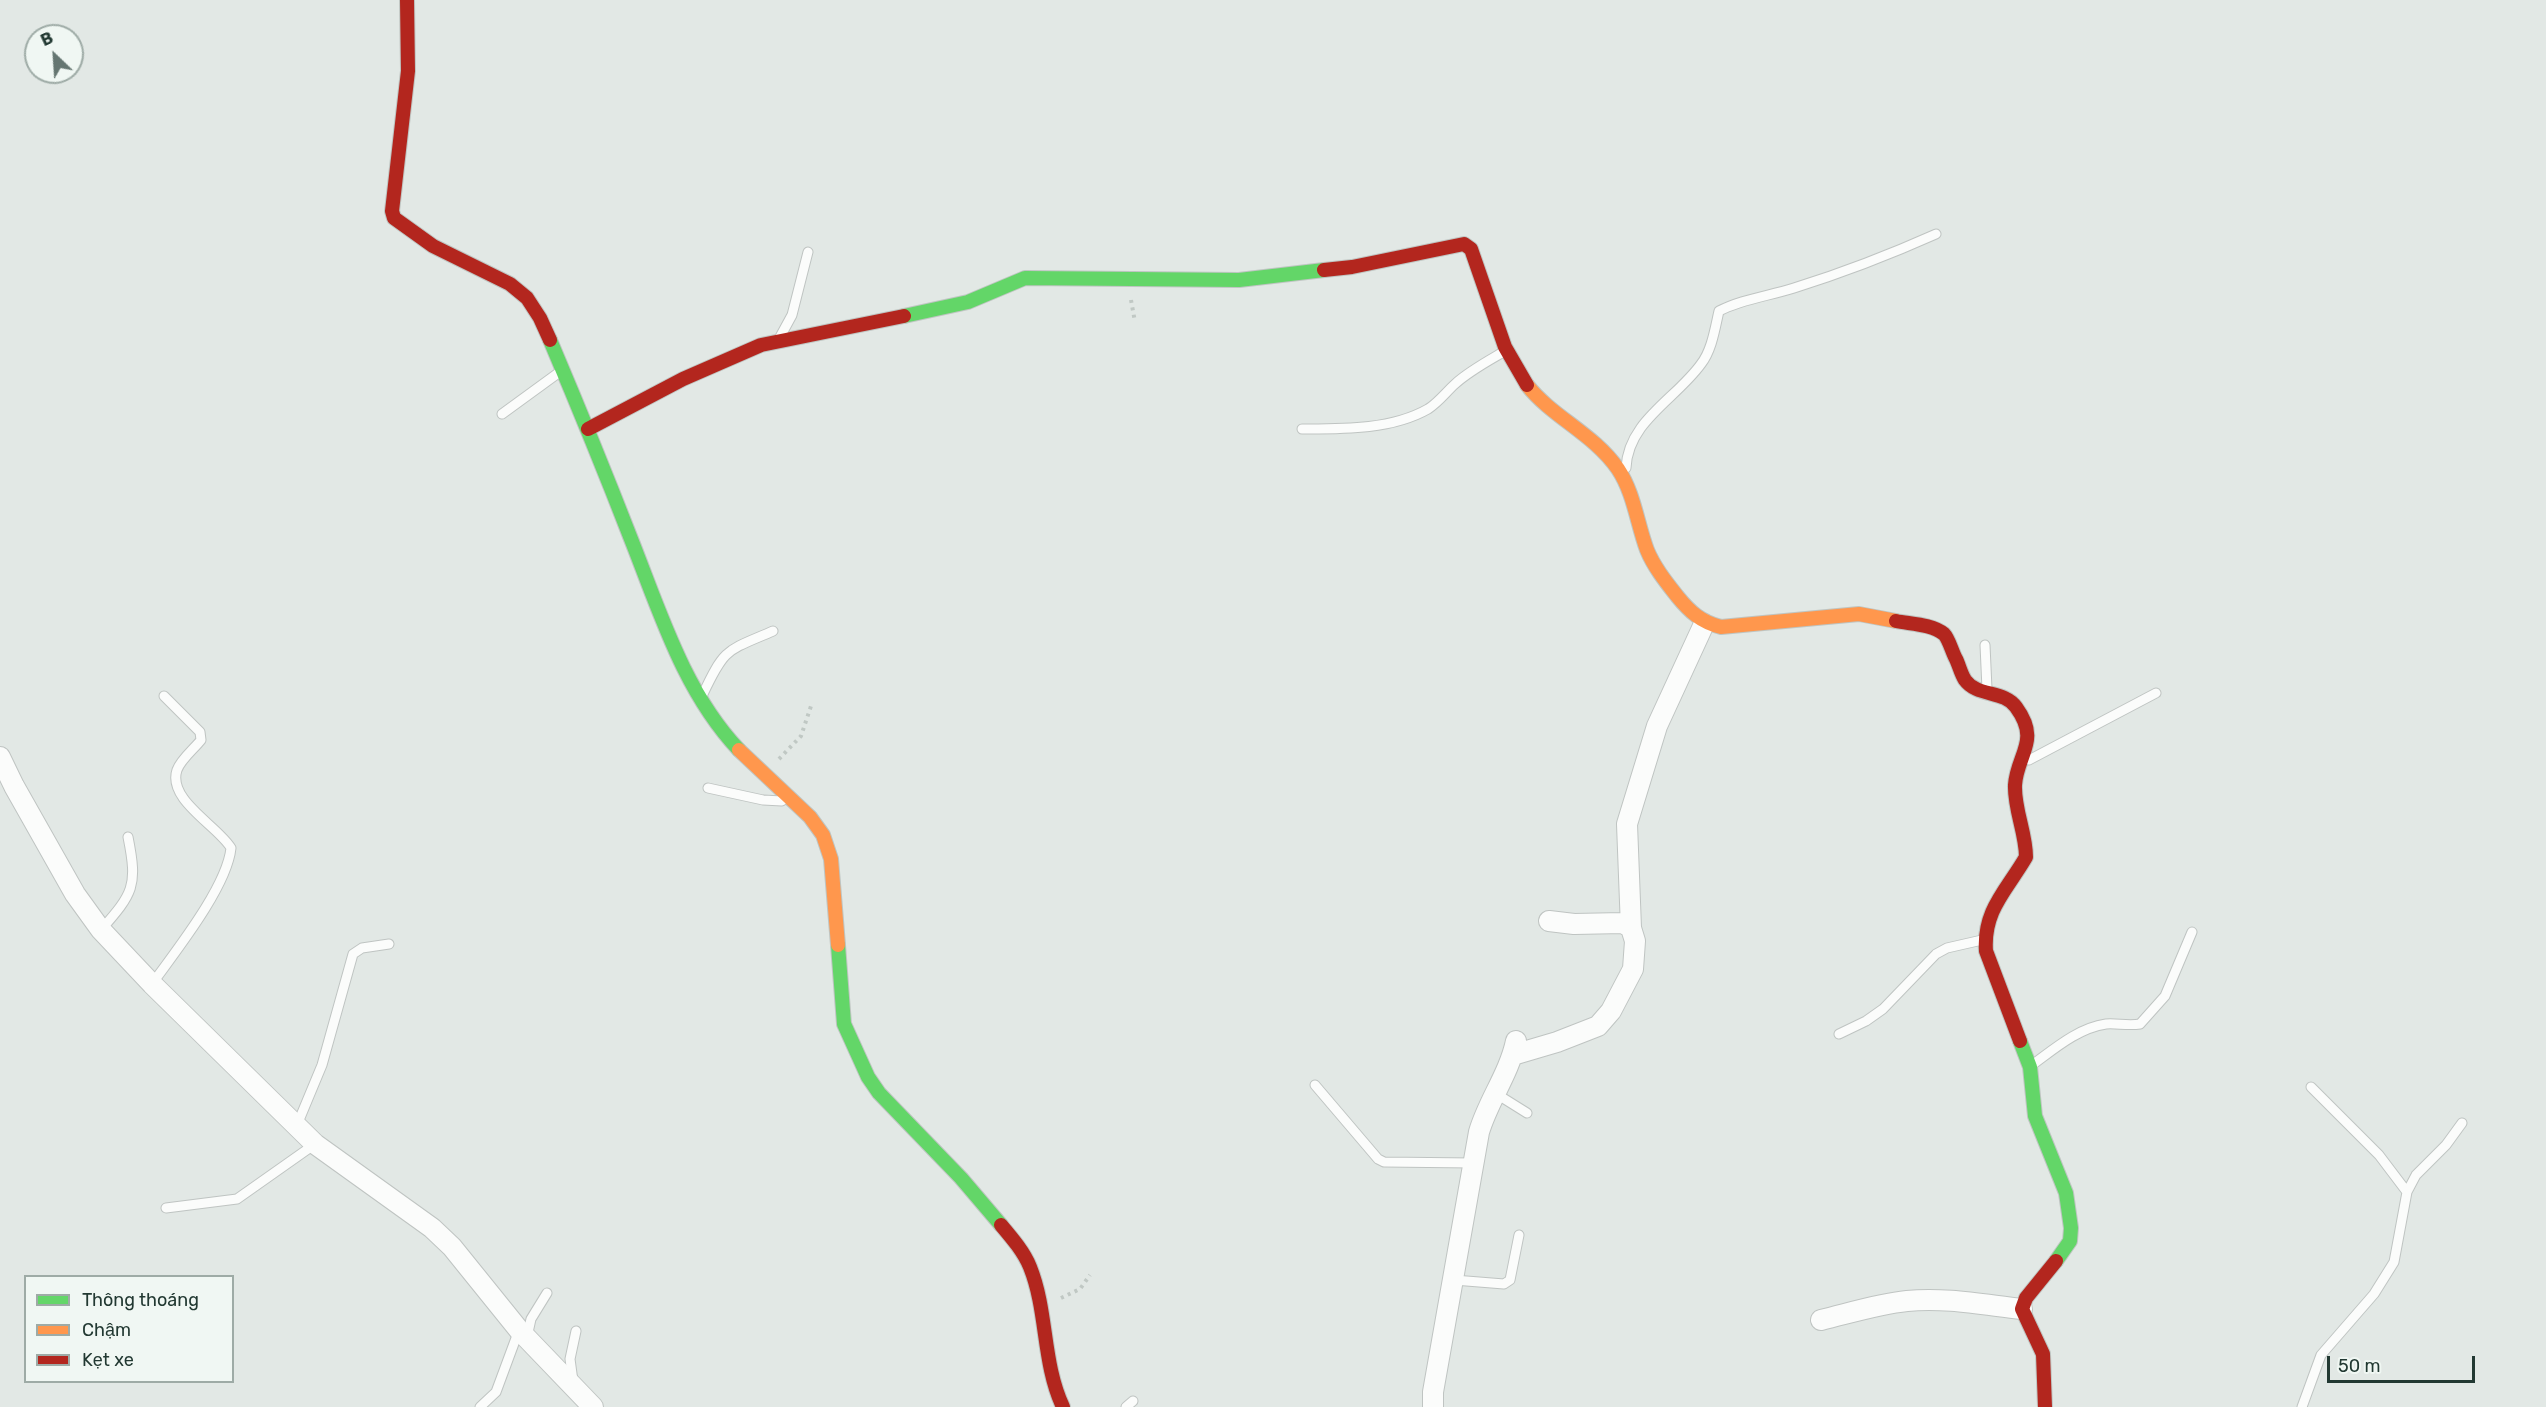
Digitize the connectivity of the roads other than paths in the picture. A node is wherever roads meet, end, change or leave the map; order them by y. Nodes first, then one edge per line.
1 (407, 0) edge
2 (1936, 234) dead end
3 (808, 252) dead end
4 (779, 339) junction
5 (1507, 349) junction
6 (562, 369) junction
7 (502, 414) dead end
8 (588, 429) junction
9 (1302, 429) dead end
10 (1625, 482) junction
11 (1704, 624) junction
12 (774, 631) dead end
13 (1985, 645) dead end
14 (1987, 691) junction
15 (2156, 693) dead end
16 (164, 696) dead end
17 (700, 699) junction
18 (0, 756) edge
19 (2021, 764) junction
20 (708, 788) dead end
21 (793, 802) junction
22 (128, 837) dead end
23 (1549, 921) dead end
24 (1631, 928) junction
25 (101, 930) junction
26 (2192, 932) dead end
27 (1984, 939) junction
28 (389, 944) dead end
29 (152, 984) junction
30 (1839, 1034) dead end
31 (2030, 1067) junction
32 (1315, 1085) dead end
33 (2311, 1087) dead end
34 (1495, 1093) junction
35 (1527, 1113) dead end
36 (2462, 1123) dead end
37 (297, 1125) junction
38 (315, 1144) junction
39 (1473, 1163) junction
40 (2408, 1192) junction
41 (165, 1208) dead end
42 (1519, 1235) dead end
43 (1454, 1280) junction
44 (547, 1293) dead end
45 (2022, 1309) junction
46 (1821, 1320) dead end
47 (576, 1331) dead end
48 (523, 1334) junction
49 (574, 1387) junction
50 (480, 1407) edge
51 (593, 1407) edge
52 (1063, 1407) edge
53 (1433, 1407) edge
54 (2045, 1407) edge
55 (2302, 1407) edge

1 - 6 street
2 - 10 lane
3 - 4 lane
4 - 5 street
4 - 8 street
5 - 9 lane
5 - 10 street
6 - 7 lane
6 - 8 street
8 - 17 street
10 - 11 street
11 - 14 street
11 - 24 street
12 - 17 lane
13 - 14 lane
14 - 19 street
15 - 19 lane
16 - 29 lane
17 - 21 street
18 - 25 street
19 - 27 street
20 - 21 lane
21 - 52 street
22 - 25 lane
23 - 24 street
24 - 34 street
25 - 29 street
26 - 31 lane
27 - 30 lane
27 - 31 street
28 - 37 lane
29 - 37 street
31 - 45 street
32 - 39 lane
33 - 40 lane
34 - 35 lane
34 - 39 street
36 - 40 lane
37 - 38 street
38 - 41 lane
38 - 48 street
39 - 43 street
40 - 55 lane
42 - 43 lane
43 - 53 street
44 - 48 lane
45 - 46 street
45 - 54 street
47 - 49 lane
48 - 49 street
48 - 50 lane
49 - 51 street

